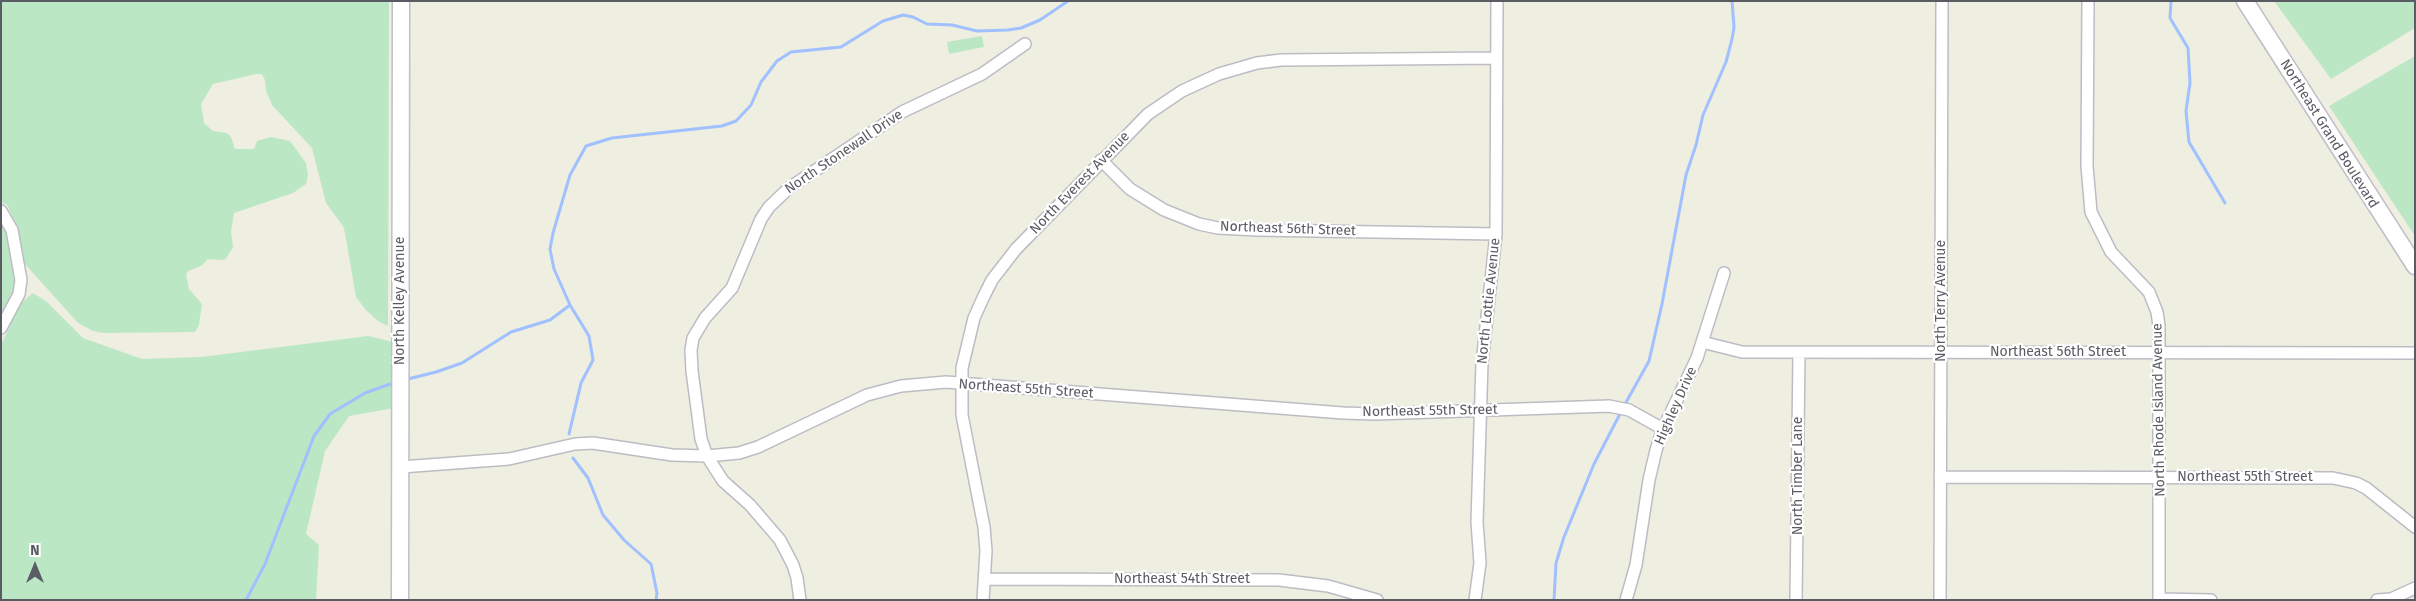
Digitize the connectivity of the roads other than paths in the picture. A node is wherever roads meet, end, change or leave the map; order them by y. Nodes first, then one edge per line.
1 (401, 1) edge
2 (1497, 1) edge
3 (1942, 1) edge
4 (2088, 1) edge
5 (2244, 1) edge
6 (1025, 44) dead end
7 (1497, 58) junction
8 (1101, 160) junction
9 (1, 211) edge
10 (1496, 234) junction
11 (2415, 266) edge
12 (1724, 273) dead end
13 (1, 328) edge
14 (1702, 342) junction
15 (1941, 352) junction
16 (1799, 353) junction
17 (2161, 353) junction
18 (2415, 353) edge
19 (961, 383) junction
20 (1480, 410) junction
21 (1663, 429) junction
22 (707, 456) junction
23 (400, 467) junction
24 (1940, 477) junction
25 (2160, 477) junction
26 (2415, 527) edge
27 (985, 579) junction
28 (2415, 588) edge
29 (400, 600) edge
30 (800, 600) edge
31 (983, 600) edge
32 (1377, 600) edge
33 (1475, 600) edge
34 (1626, 600) edge
35 (1796, 600) edge
36 (1940, 600) edge
37 (2159, 600) edge
38 (2211, 600) edge
39 (2377, 600) edge

1 - 23 street, North Kelley Avenue
2 - 7 street, North Lottie Avenue
3 - 15 street, North Terry Avenue
4 - 17 street, North Rhode Island Avenue
5 - 11 street, Northeast Grand Boulevard
6 - 22 street, North Stonewall Drive
7 - 8 street, North Everest Avenue
7 - 10 street, North Lottie Avenue
8 - 10 street, Northeast 56th Street
8 - 19 street, North Everest Avenue
9 - 13 street
10 - 20 street, North Lottie Avenue
12 - 14 street, Highley Drive
14 - 16 street, Northeast 56th Street
14 - 21 street, Highley Drive
15 - 16 street, Northeast 56th Street
15 - 17 street, Northeast 56th Street
15 - 24 street, North Terry Avenue
16 - 35 street, North Timber Lane
17 - 18 street, Northeast 56th Street
17 - 25 street, North Rhode Island Avenue
19 - 20 street, Northeast 55th Street
19 - 22 street, Northeast 55th Street
19 - 27 street, North Everest Avenue
20 - 21 street, Northeast 55th Street
20 - 33 street, North Lottie Avenue
21 - 34 street, Highley Drive
22 - 23 street, Northeast 55th Street
22 - 30 street, North Stonewall Drive
23 - 29 street, North Kelley Avenue
24 - 25 street, Northeast 55th Street
24 - 36 street, North Terry Avenue
25 - 26 street, Northeast 55th Street
25 - 37 street, North Rhode Island Avenue
27 - 31 street, North Everest Avenue
27 - 32 street, Northeast 54th Street
28 - 39 street
37 - 38 street

